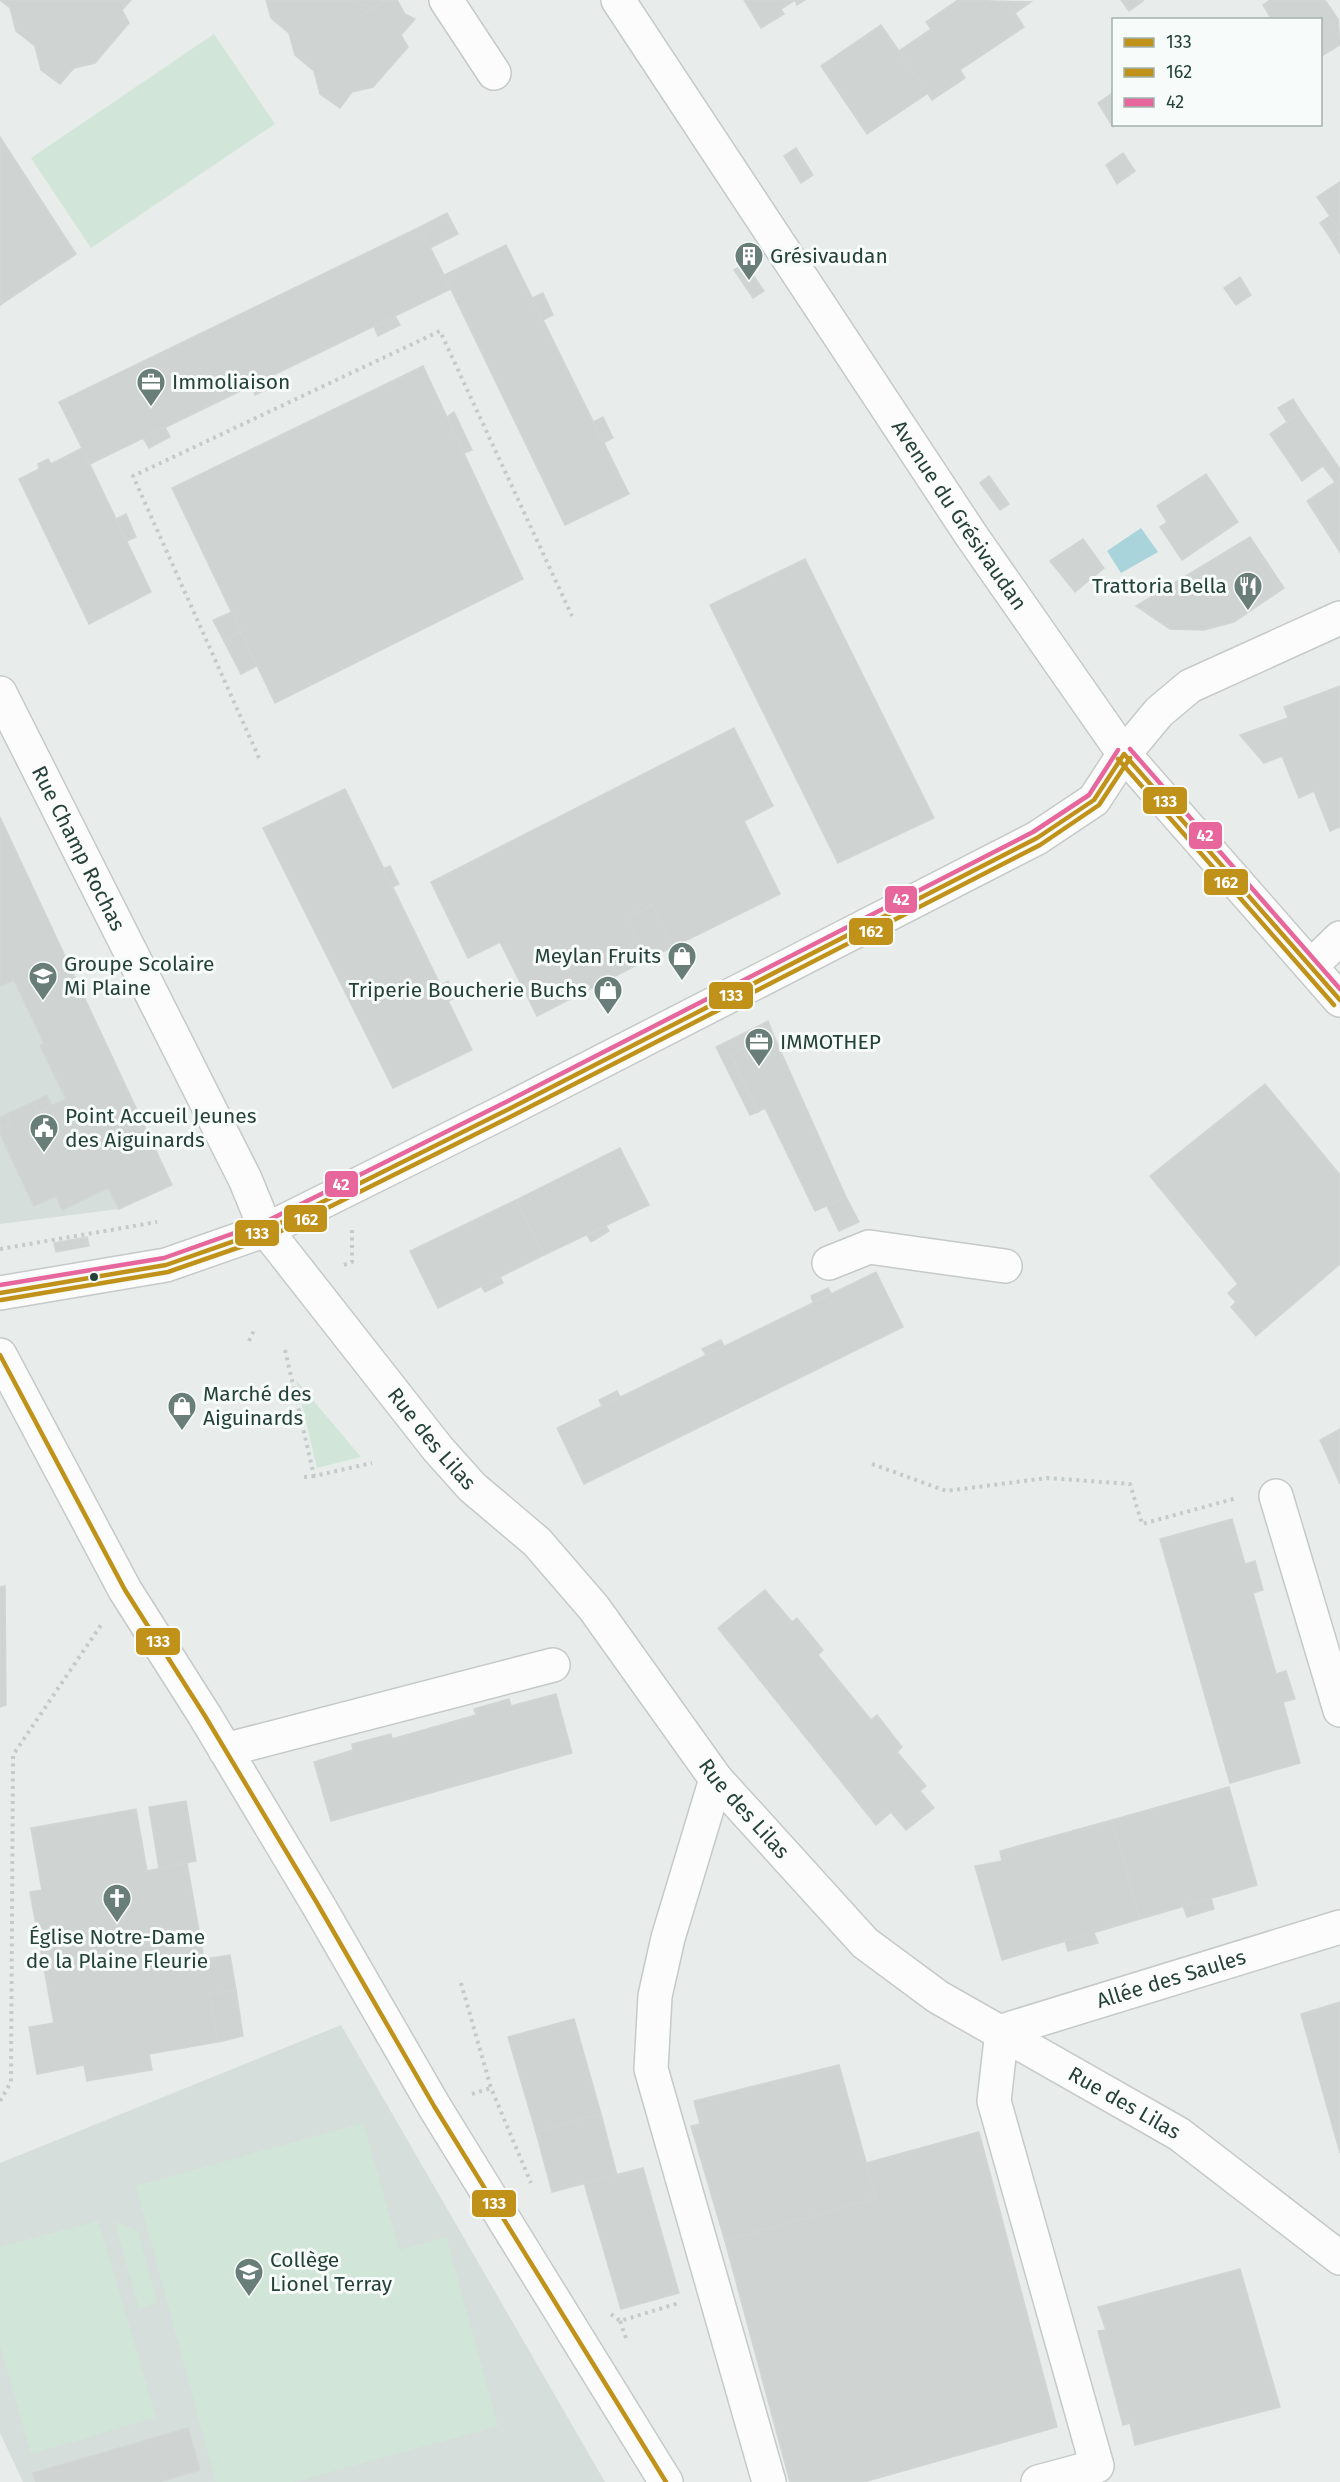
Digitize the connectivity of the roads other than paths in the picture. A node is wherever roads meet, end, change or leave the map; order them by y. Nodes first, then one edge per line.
1 (446, 0) edge
2 (618, 0) edge
3 (494, 73) dead end
4 (1340, 618) edge
5 (0, 693) edge
6 (1124, 754) junction
7 (1340, 938) edge
8 (1311, 966) junction
9 (1340, 1000) edge
10 (266, 1230) junction
11 (829, 1263) dead end
12 (1005, 1266) dead end
13 (0, 1293) edge
14 (0, 1355) edge
15 (1276, 1496) road end
16 (554, 1665) dead end
17 (1340, 1710) edge
18 (225, 1750) junction
19 (716, 1779) junction
20 (1340, 1928) edge
21 (1002, 2031) junction
22 (1340, 2258) edge
23 (666, 2482) edge
24 (769, 2482) edge
25 (1038, 2482) edge

1 - 3 street
2 - 6 street, Avenue du Grésivaudan
4 - 6 street
5 - 10 street, Rue Champ Rochas
6 - 8 street, Avenue du Grésivaudan
6 - 10 street
7 - 8 street
8 - 9 street, Avenue du Grésivaudan
10 - 13 street
10 - 19 street, Rue des Lilas
11 - 12 street
14 - 18 street
15 - 17 street
16 - 18 street
18 - 23 street
19 - 21 street, Rue des Lilas
19 - 24 street
20 - 21 street, Allée des Saules
21 - 22 street, Rue des Lilas
21 - 25 street

